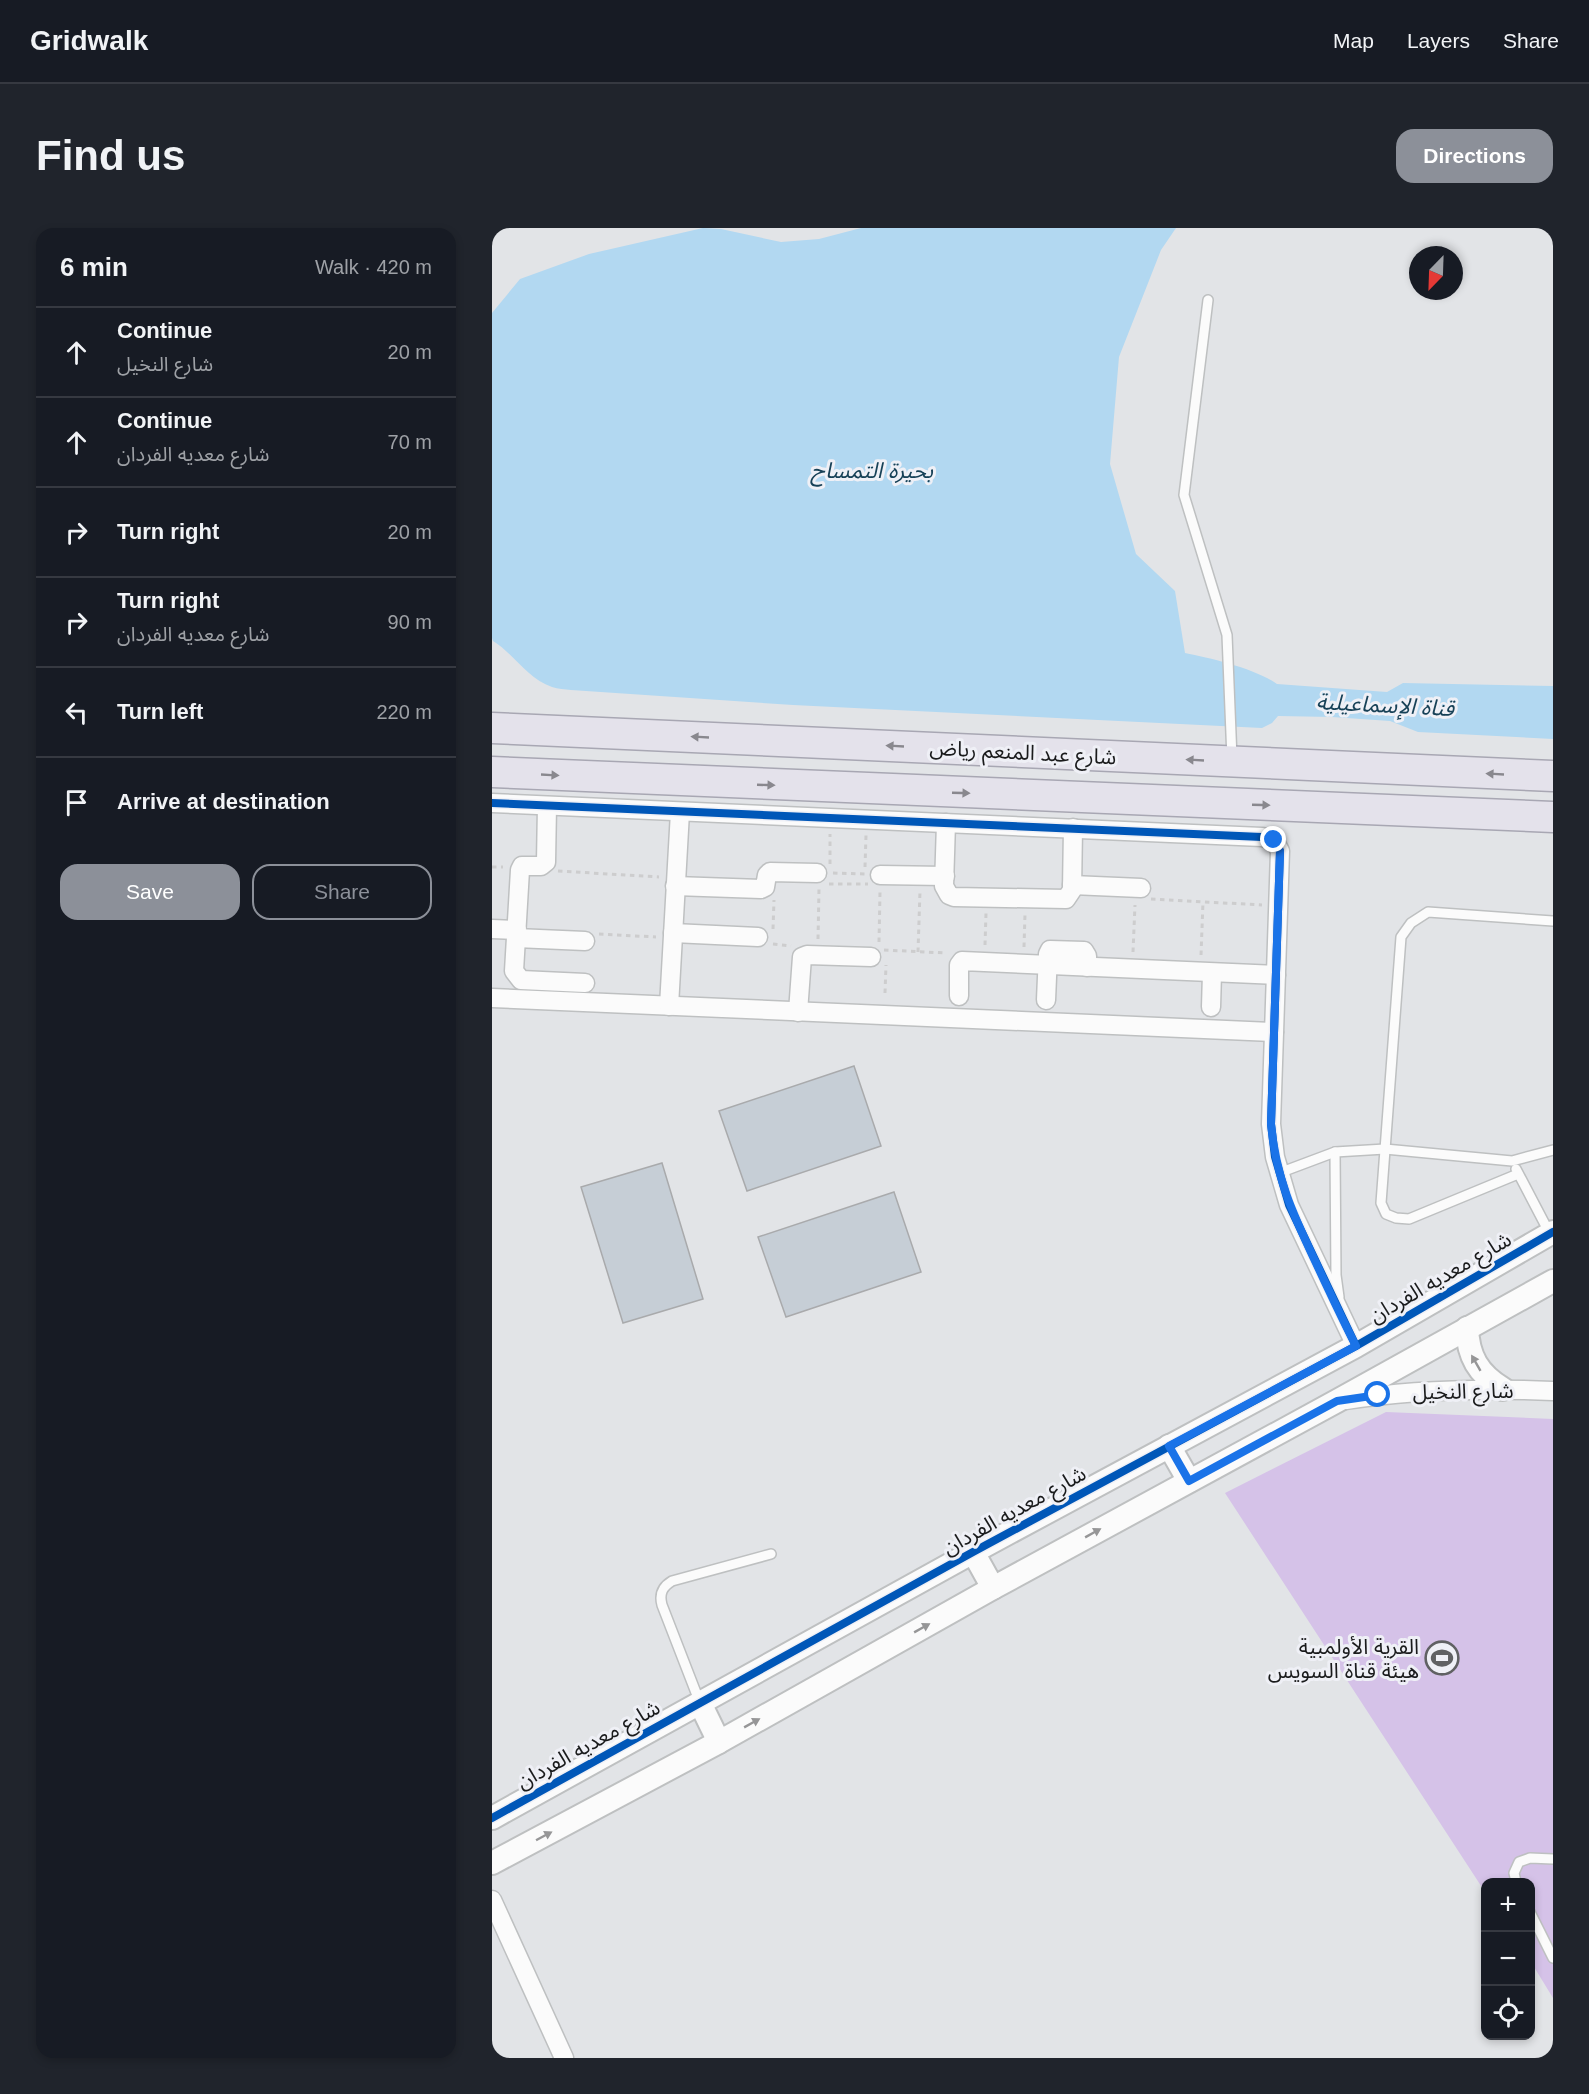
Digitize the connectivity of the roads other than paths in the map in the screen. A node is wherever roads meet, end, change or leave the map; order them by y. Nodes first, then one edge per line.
1 (1208, 300) dead end
2 (492, 728) edge
3 (1232, 761) junction
4 (1307, 765) junction
5 (492, 772) edge
6 (1553, 776) edge
7 (492, 803) edge
8 (547, 806) junction
9 (1305, 807) junction
10 (680, 812) junction
11 (1553, 817) edge
12 (946, 823) junction
13 (1073, 828) junction
14 (817, 873) dead end
15 (873, 880) road end
16 (944, 881) junction
17 (676, 882) junction
18 (1072, 885) junction
19 (1141, 895) road end
20 (1553, 921) edge
21 (492, 929) edge
22 (673, 933) junction
23 (516, 934) junction
24 (758, 938) dead end
25 (585, 941) dead end
26 (879, 956) road end
27 (1048, 965) junction
28 (1206, 972) junction
29 (1276, 975) junction
30 (585, 983) dead end
31 (959, 996) dead end
32 (492, 998) edge
33 (1046, 1000) dead end
34 (669, 1006) junction
35 (1211, 1007) dead end
36 (798, 1011) junction
37 (1274, 1032) junction
38 (1385, 1149) junction
39 (1553, 1150) edge
40 (1335, 1152) junction
41 (1512, 1161) junction
42 (1279, 1173) junction
43 (1518, 1174) junction
44 (1552, 1236) edge
45 (1553, 1281) edge
46 (1341, 1317) junction
47 (1467, 1328) junction
48 (1356, 1346) junction
49 (1503, 1389) junction
50 (1553, 1391) edge
51 (1337, 1401) junction
52 (1169, 1446) junction
53 (1189, 1481) junction
54 (974, 1552) junction
55 (771, 1554) dead end
56 (993, 1588) junction
57 (700, 1703) junction
58 (719, 1742) junction
59 (492, 1818) edge
60 (1553, 1859) edge
61 (492, 1863) edge
62 (1515, 1878) edge
63 (492, 1900) edge
64 (1535, 1922) edge
65 (1553, 1958) edge
66 (564, 2058) edge

1 - 3 lane
3 -> 2 highway, شارع عبد المنعم رياض
3 - 4 highway, شارع عبد المنعم رياض
6 -> 4 highway, شارع عبد المنعم رياض
4 - 9 highway
5 -> 9 highway, شارع عبد المنعم رياض
7 - 8 street
8 - 10 street
8 - 23 street
9 - 11 highway, شارع عبد المنعم رياض
10 - 12 street
10 - 17 street
12 - 13 street
12 - 16 street
13 - 18 street
13 - 29 street
14 - 17 street
15 - 16 street
16 - 18 street
17 - 22 street
18 - 19 street
20 - 38 lane
21 - 23 street
22 - 24 street
22 - 34 street
23 - 25 street
23 - 30 street
26 - 36 street
27 - 28 street
27 - 31 street
27 - 33 street
28 - 29 street
28 - 35 street
29 - 37 street
32 - 34 street
34 - 36 street
36 - 37 street
37 - 42 street
38 - 40 lane
38 - 41 lane
38 - 43 lane
39 - 41 lane
40 - 42 lane
40 - 46 lane
41 - 43 lane
42 - 46 street
43 - 44 lane
44 - 48 street, شارع معديه الفردان
45 - 47 street
46 - 48 street
49 -> 47 street
47 - 51 street
48 - 52 street, شارع معديه الفردان
49 - 50 street, شارع النخيل
49 - 51 street, شارع النخيل
51 - 53 street
52 - 53 street
52 - 54 street, شارع معديه الفردان
56 -> 53 street
54 - 56 street
54 - 57 street, شارع معديه الفردان
55 - 57 lane
58 -> 56 street
57 - 58 street
57 - 59 street, شارع معديه الفردان
61 -> 58 street
60 - 62 lane
63 - 66 street
64 - 65 lane

